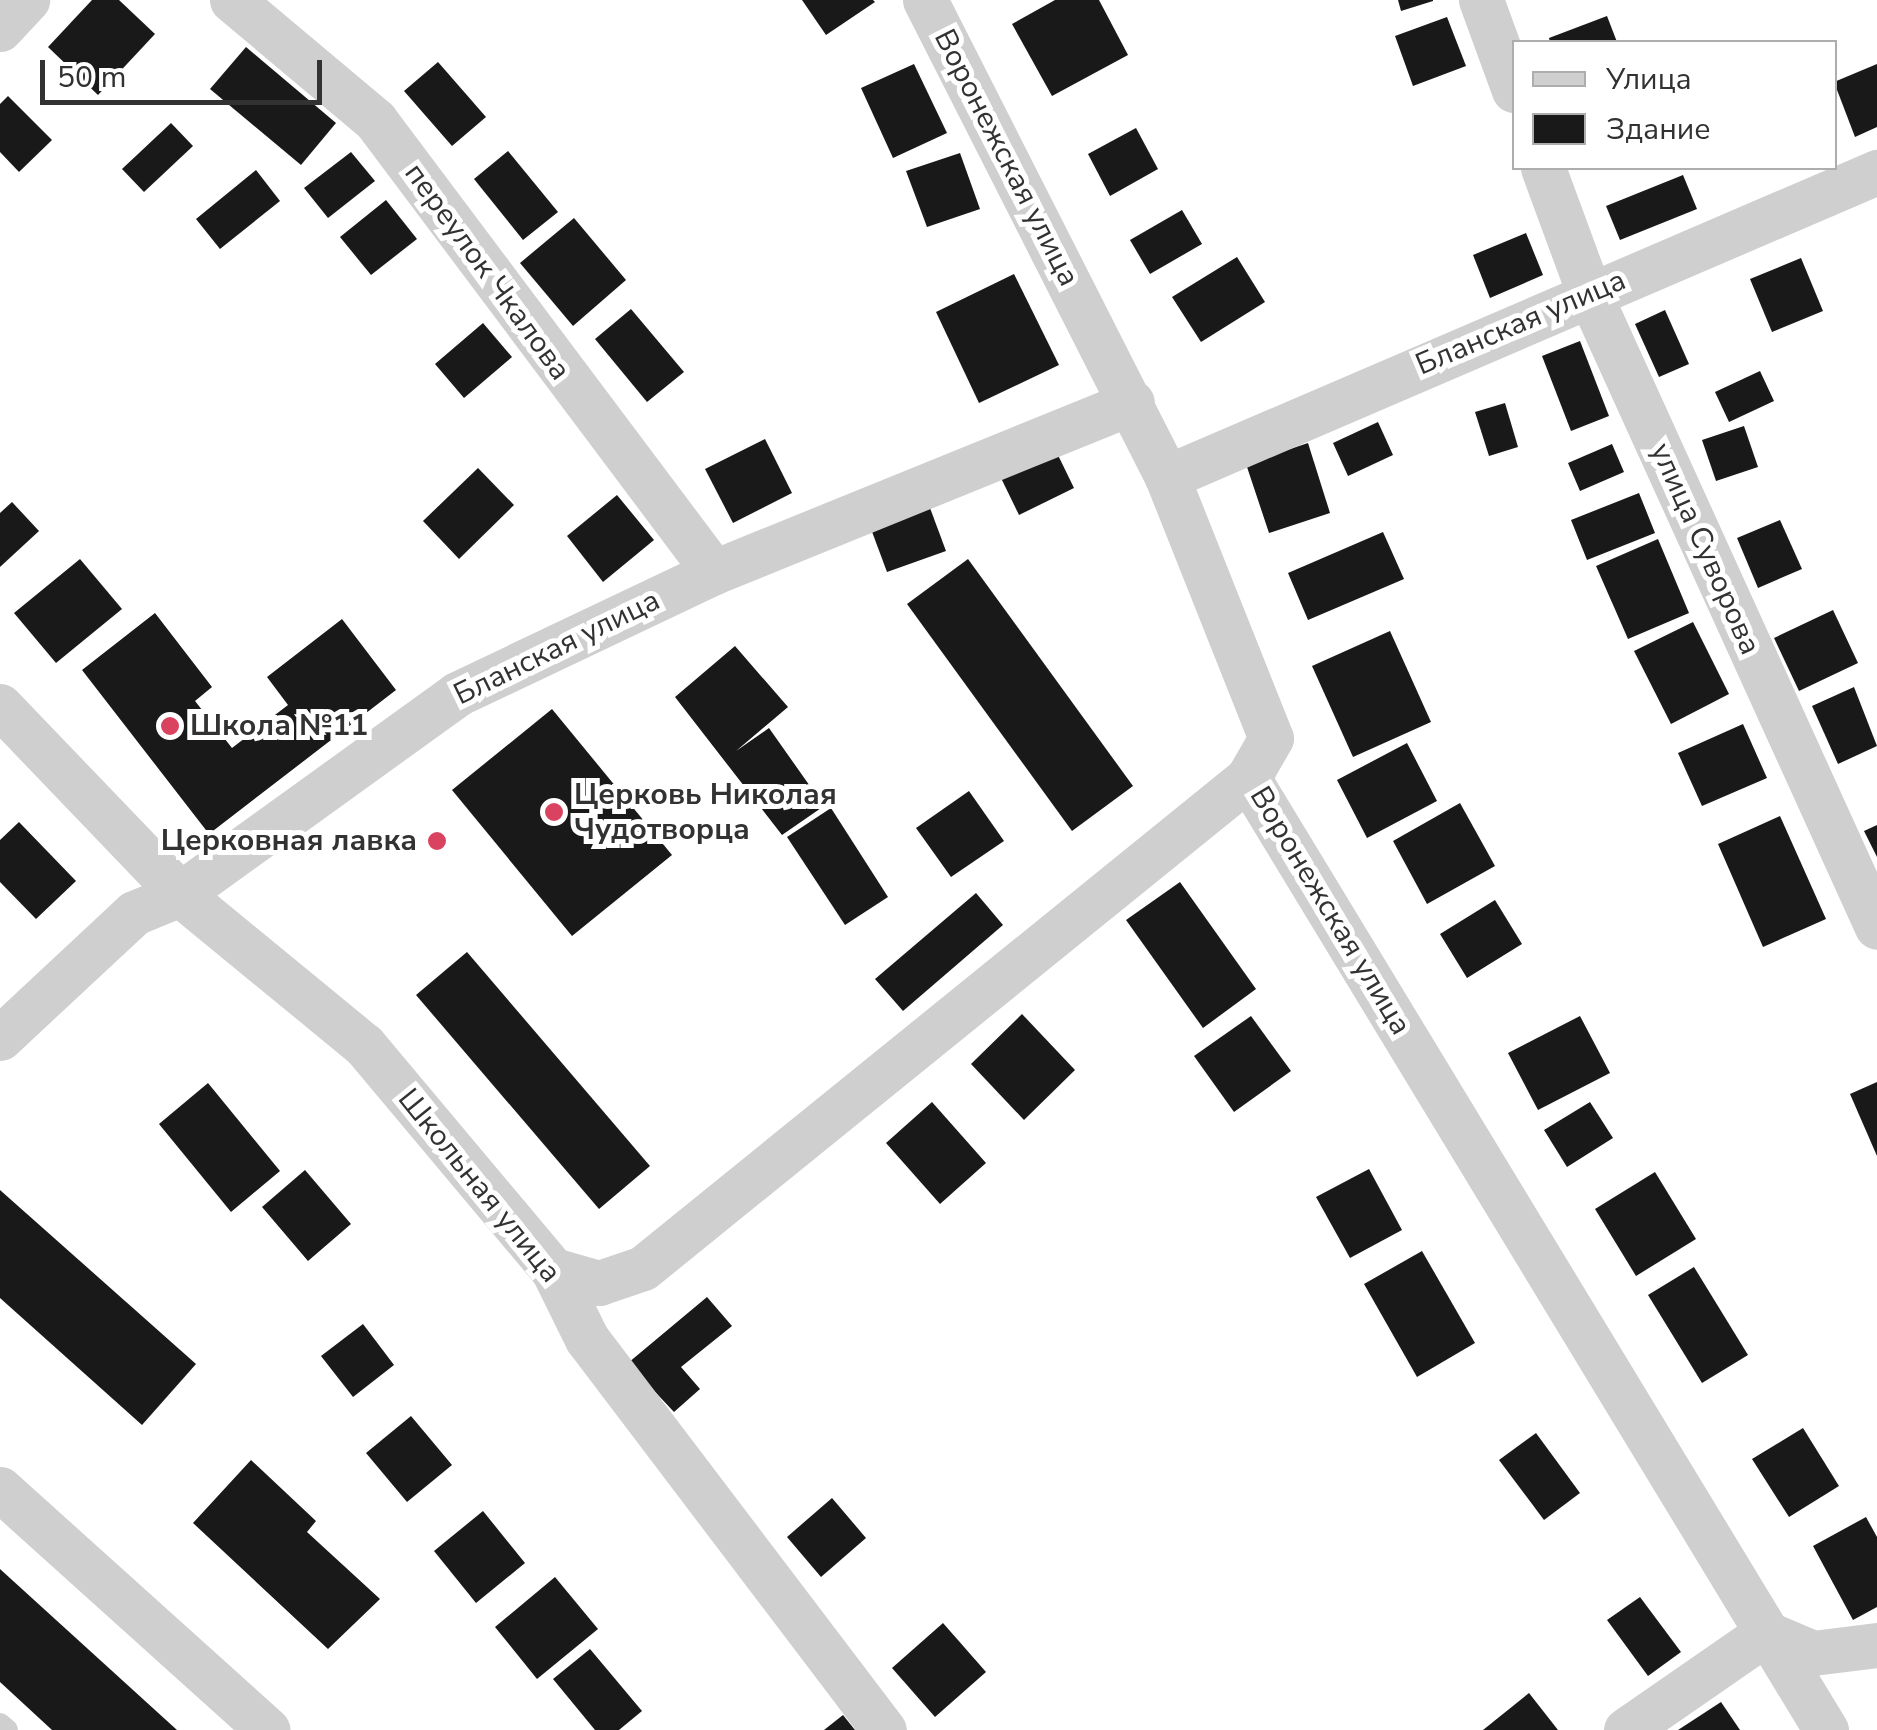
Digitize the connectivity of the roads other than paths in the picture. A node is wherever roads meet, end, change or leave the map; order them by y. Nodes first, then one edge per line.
1 (27, 0) edge
2 (232, 0) edge
3 (925, 0) edge
4 (1482, 0) edge
5 (0, 28) edge
6 (1512, 84) edge
7 (1544, 170) edge
8 (1877, 172) edge
9 (1588, 293) junction
10 (1132, 402) junction
11 (1168, 477) junction
12 (714, 572) junction
13 (0, 706) edge
14 (1248, 778) junction
15 (180, 894) junction
16 (1877, 927) edge
17 (0, 1038) edge
18 (554, 1270) junction
19 (0, 1489) edge
20 (1766, 1633) junction
21 (1877, 1645) edge
22 (0, 1724) edge
23 (7, 1730) edge
24 (268, 1730) edge
25 (884, 1730) edge
26 (1626, 1730) edge
27 (1826, 1730) edge

1 - 5 street
2 - 12 street, переулок Чкалова
3 - 10 street, Воронежская улица
4 - 6 street
7 - 9 street, улица Суворова
8 - 9 street, Бланская улица
9 - 11 street, Бланская улица
9 - 16 street, улица Суворова
10 - 11 street, Воронежская улица
10 - 12 street, Бланская улица
11 - 14 street, Воронежская улица
12 - 15 street, Бланская улица
13 - 15 street, Школьная улица
14 - 18 street
14 - 20 street, Воронежская улица
15 - 17 street, Бланская улица
15 - 18 street, Школьная улица
18 - 25 street, Школьная улица
19 - 24 street
20 - 21 street
20 - 26 street
20 - 27 street, Воронежская улица
22 - 23 lane

